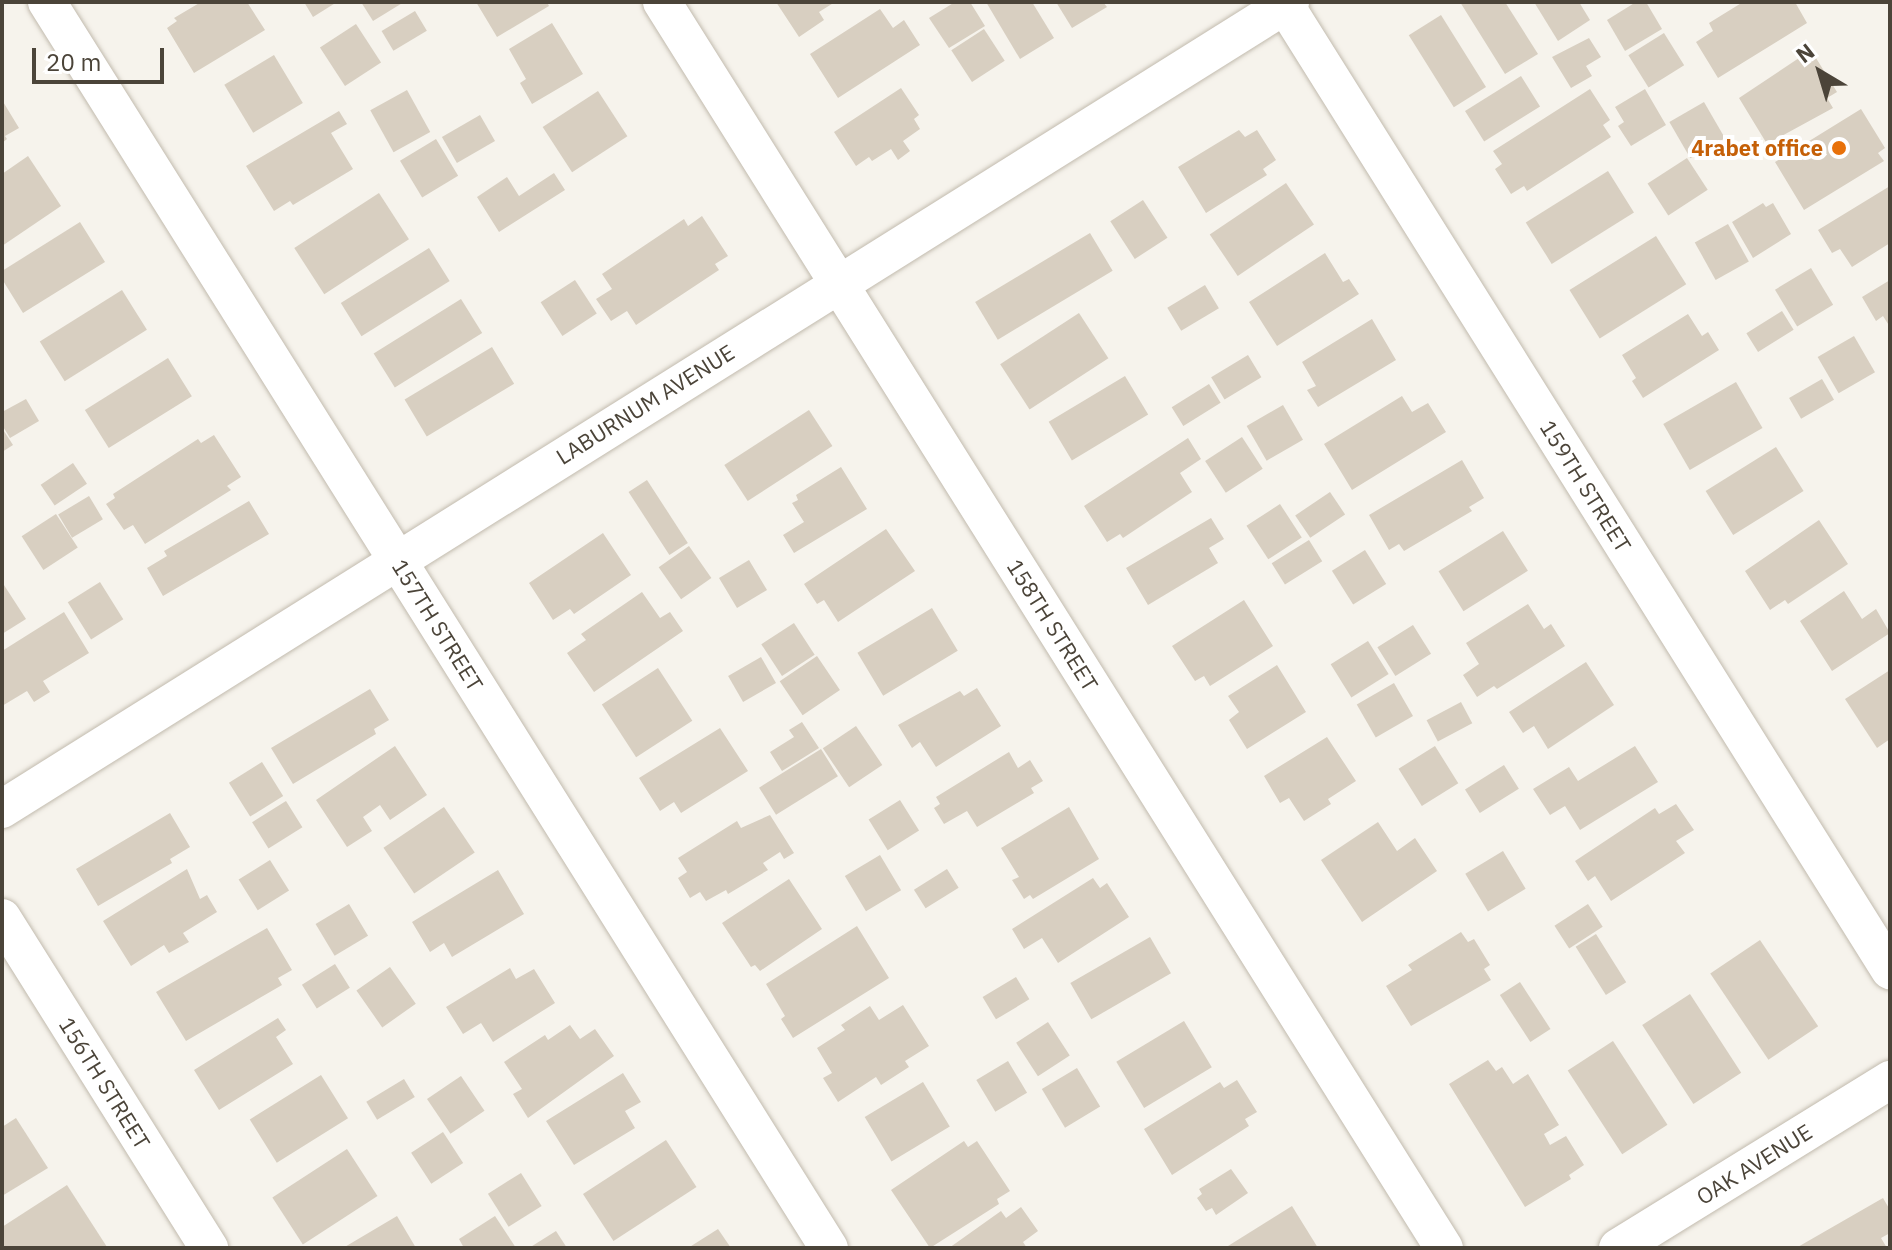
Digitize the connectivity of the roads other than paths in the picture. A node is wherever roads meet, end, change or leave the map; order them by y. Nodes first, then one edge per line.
1 (47, 2) edge
2 (662, 2) edge
3 (1286, 3) edge
4 (839, 284) junction
5 (397, 560) junction
6 (2, 809) edge
7 (2, 918) edge
8 (1890, 970) edge
9 (1890, 1080) edge
10 (1632, 1243) edge
11 (209, 1248) edge
12 (829, 1248) edge
13 (1444, 1248) edge

1 - 5 street, 157TH STREET
2 - 4 street, 158TH STREET
3 - 4 street, LABURNUM AVENUE
3 - 8 street, 159TH STREET
4 - 5 street, LABURNUM AVENUE
4 - 13 street, 158TH STREET
5 - 6 street, LABURNUM AVENUE
5 - 12 street, 157TH STREET
7 - 11 street, 156TH STREET
9 - 10 street, OAK AVENUE

